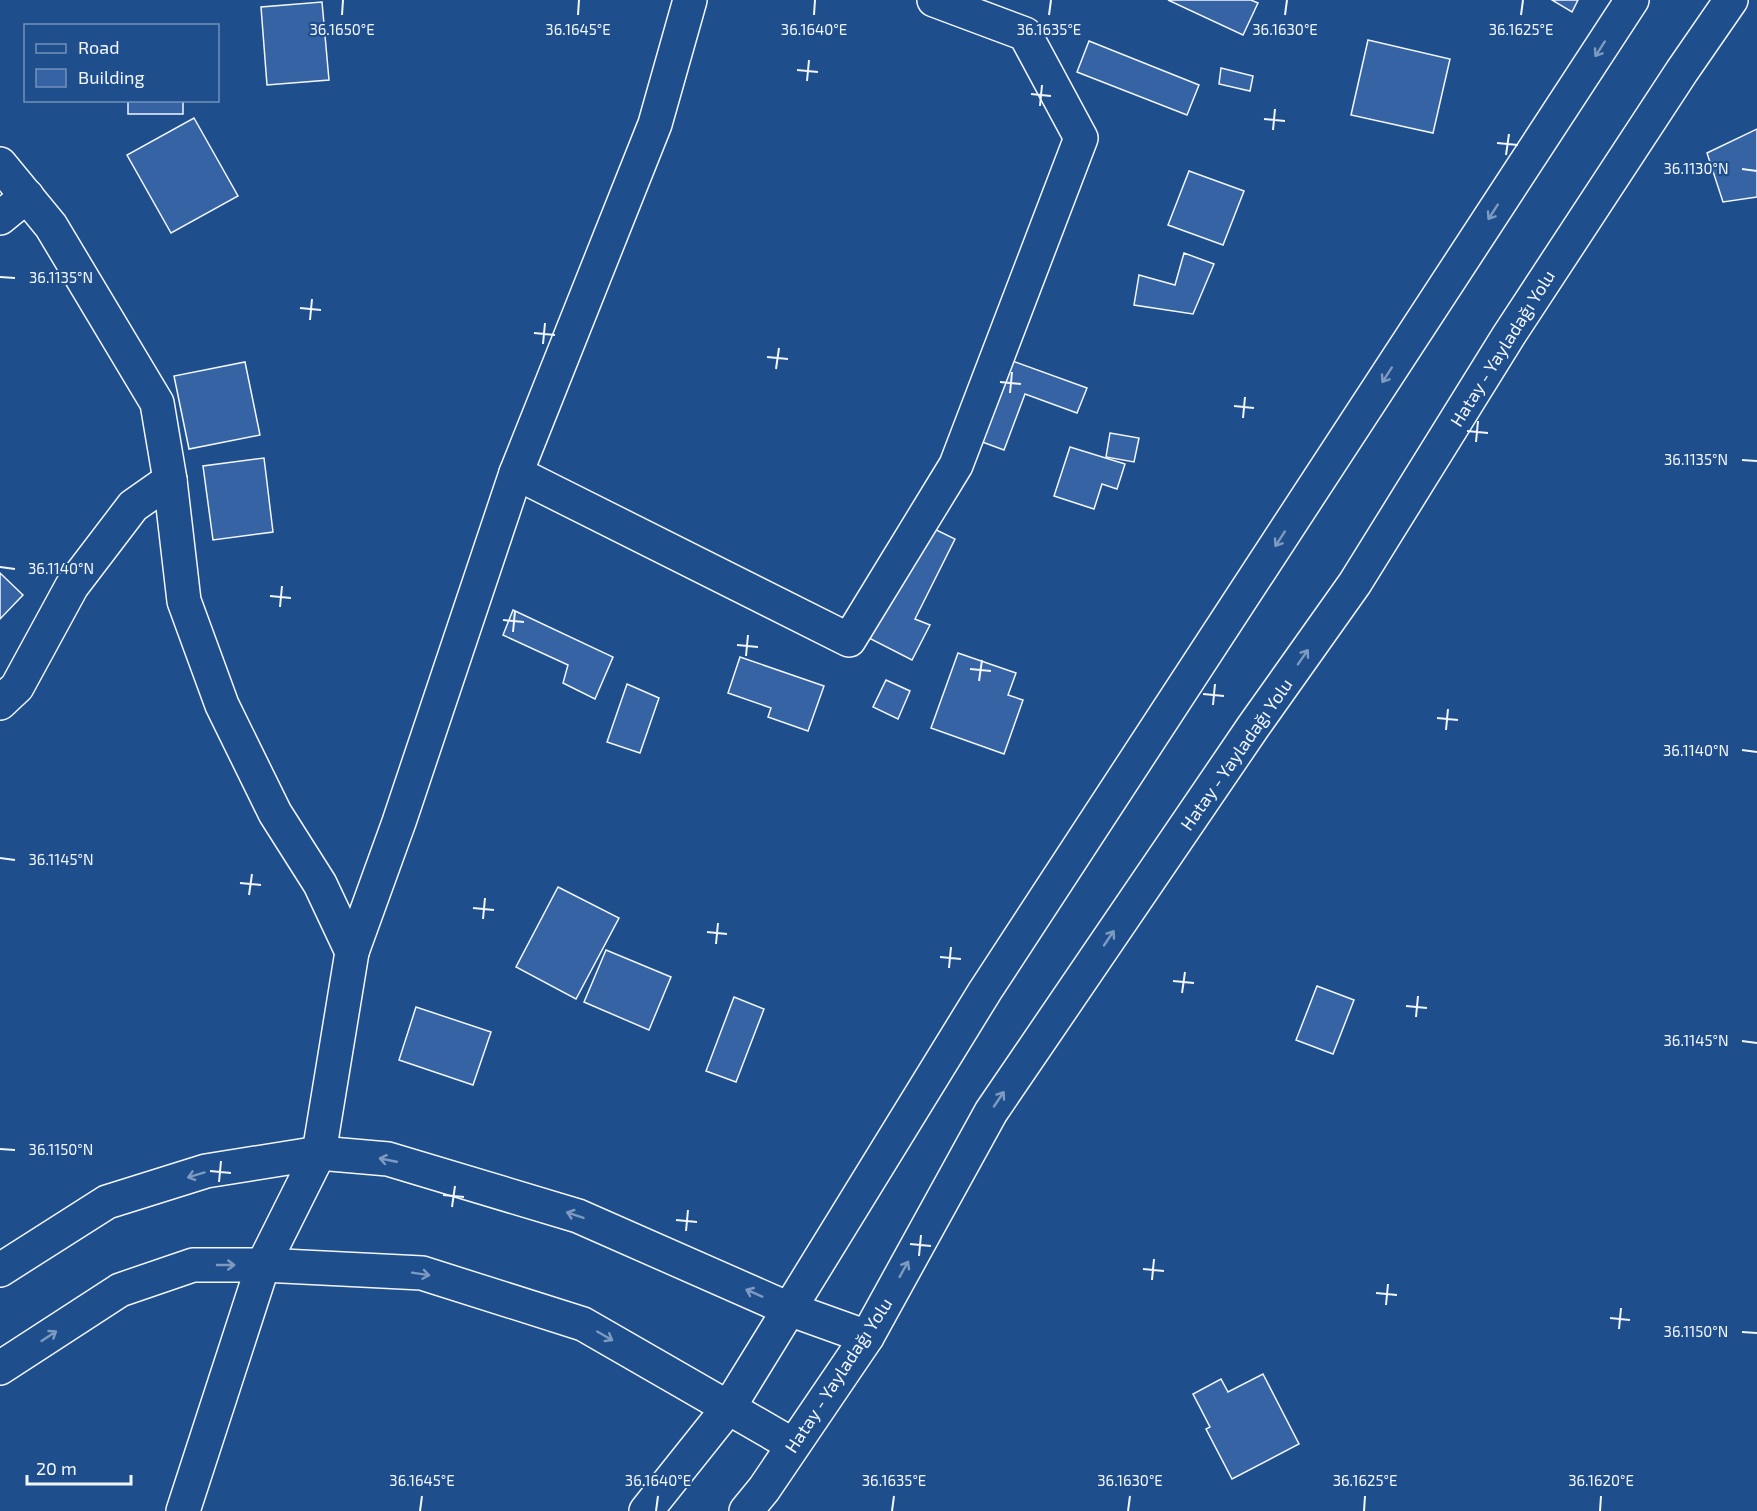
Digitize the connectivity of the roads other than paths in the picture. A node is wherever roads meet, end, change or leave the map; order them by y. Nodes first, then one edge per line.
1 (690, 0) edge
2 (934, 0) edge
3 (1632, 0) edge
4 (1731, 0) edge
5 (0, 164) edge
6 (27, 196) junction
7 (0, 218) edge
8 (516, 473) junction
9 (170, 480) junction
10 (0, 703) edge
11 (352, 952) junction
12 (319, 1153) junction
13 (263, 1265) junction
14 (0, 1270) edge
15 (789, 1309) junction
16 (867, 1337) junction
17 (0, 1368) edge
18 (729, 1407) junction
19 (793, 1445) junction
20 (183, 1511) edge
21 (646, 1511) edge
22 (746, 1511) edge

1 - 8 main road
2 - 8 main road
3 -> 15 main road
16 -> 4 main road, Hatay - Yayladağı Yolu
5 - 6 main road
6 - 7 main road
6 - 9 main road
8 - 11 main road
9 - 10 main road
9 - 11 main road
11 - 12 main road
12 - 13 main road
12 -> 14 main road
15 -> 12 main road
17 -> 13 main road
13 -> 18 main road
13 - 20 main road
15 - 16 main road
15 - 18 main road
16 - 19 main road, Hatay - Yayladağı Yolu
18 - 19 main road
18 - 21 main road
19 - 22 main road, Hatay - Yayladağı Yolu

